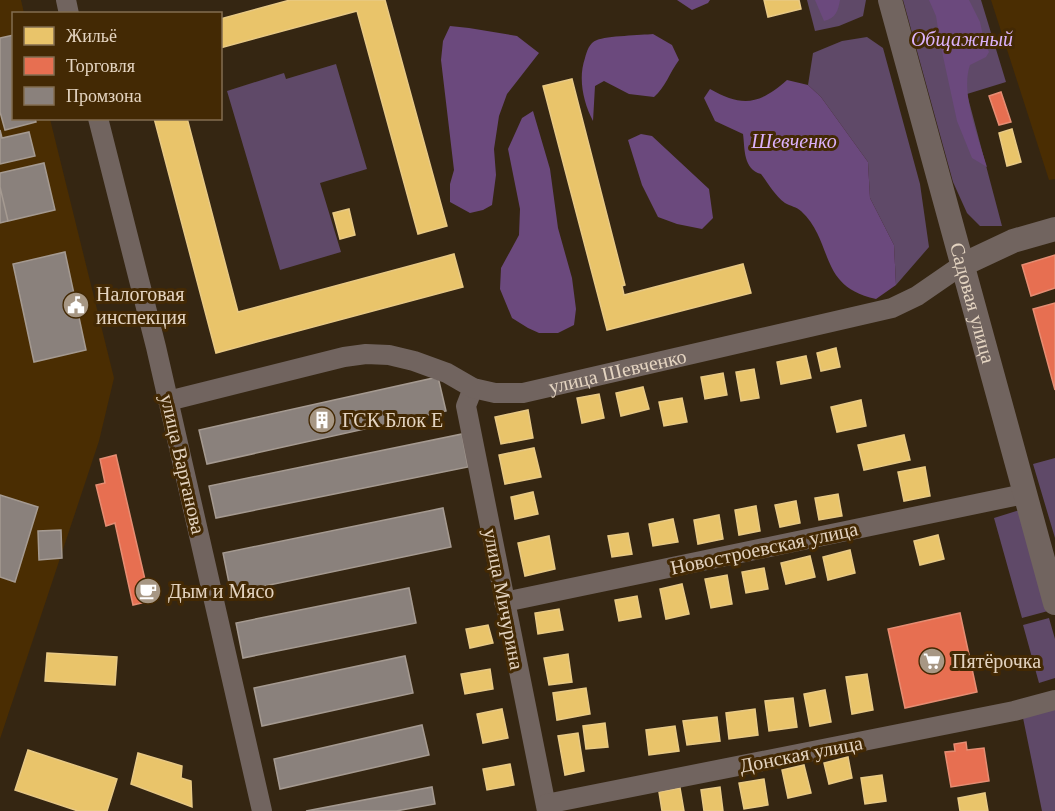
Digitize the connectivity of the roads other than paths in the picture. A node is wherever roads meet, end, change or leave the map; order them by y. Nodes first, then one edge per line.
1 (890, 0) edge
2 (98, 120) edge
3 (1055, 229) edge
4 (963, 265) junction
5 (473, 388) junction
6 (168, 400) junction
7 (1024, 494) junction
8 (504, 602) junction
9 (1055, 603) edge
10 (1055, 700) edge
11 (547, 808) edge
12 (262, 811) edge

1 - 4 street, Садовая улица
2 - 6 street, улица Вартанова
3 - 4 street, улица Шевченко
4 - 5 street, улица Шевченко
4 - 7 street, Садовая улица
5 - 6 street, улица Шевченко
5 - 8 street, улица Мичурина
6 - 12 street, улица Вартанова
7 - 8 street, Новостроевская улица
7 - 9 street, Садовая улица
8 - 11 street, улица Мичурина
10 - 11 street, Донская улица

